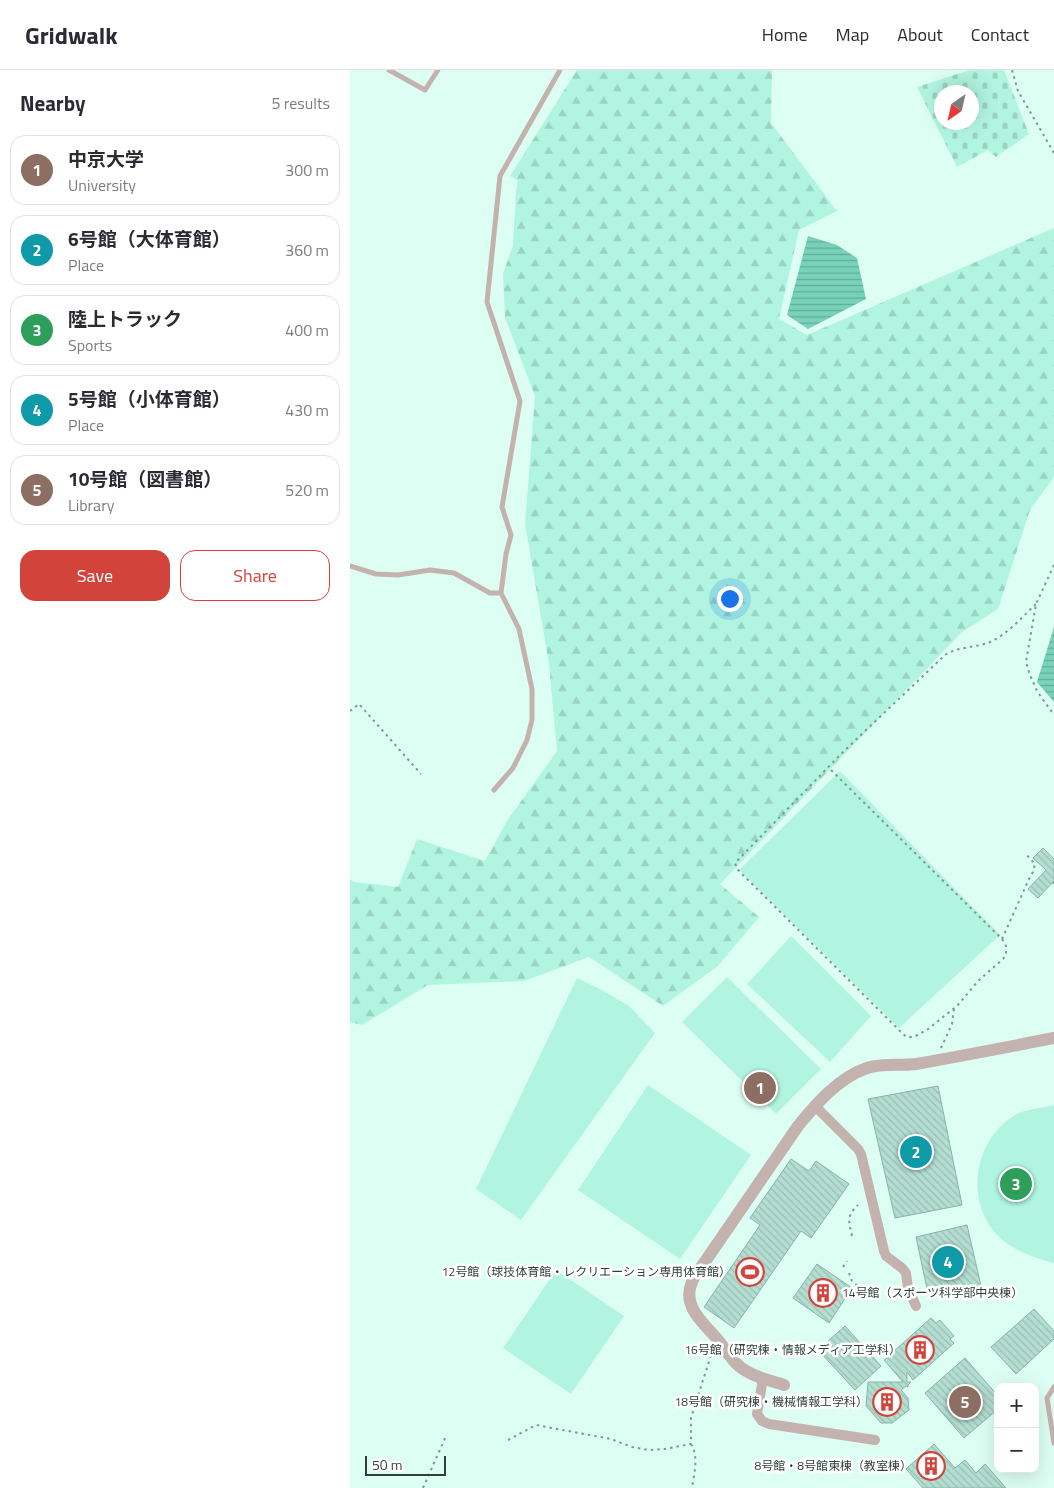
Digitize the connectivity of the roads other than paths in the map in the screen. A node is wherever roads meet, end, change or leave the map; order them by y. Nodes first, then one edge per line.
1 (389, 70) edge
2 (438, 70) edge
3 (560, 70) edge
4 (350, 566) edge
5 (501, 592) junction
6 (494, 790) dead end
7 (1054, 1038) edge
8 (815, 1106) junction
9 (916, 1306) dead end
10 (763, 1378) junction
11 (784, 1385) dead end
12 (1054, 1387) edge
13 (874, 1440) dead end
14 (1054, 1443) edge

1 - 2 lane
3 - 5 lane
4 - 5 lane
5 - 6 lane
7 - 8 street
8 - 9 street
8 - 10 street
10 - 11 street
10 - 13 street
12 - 14 lane

